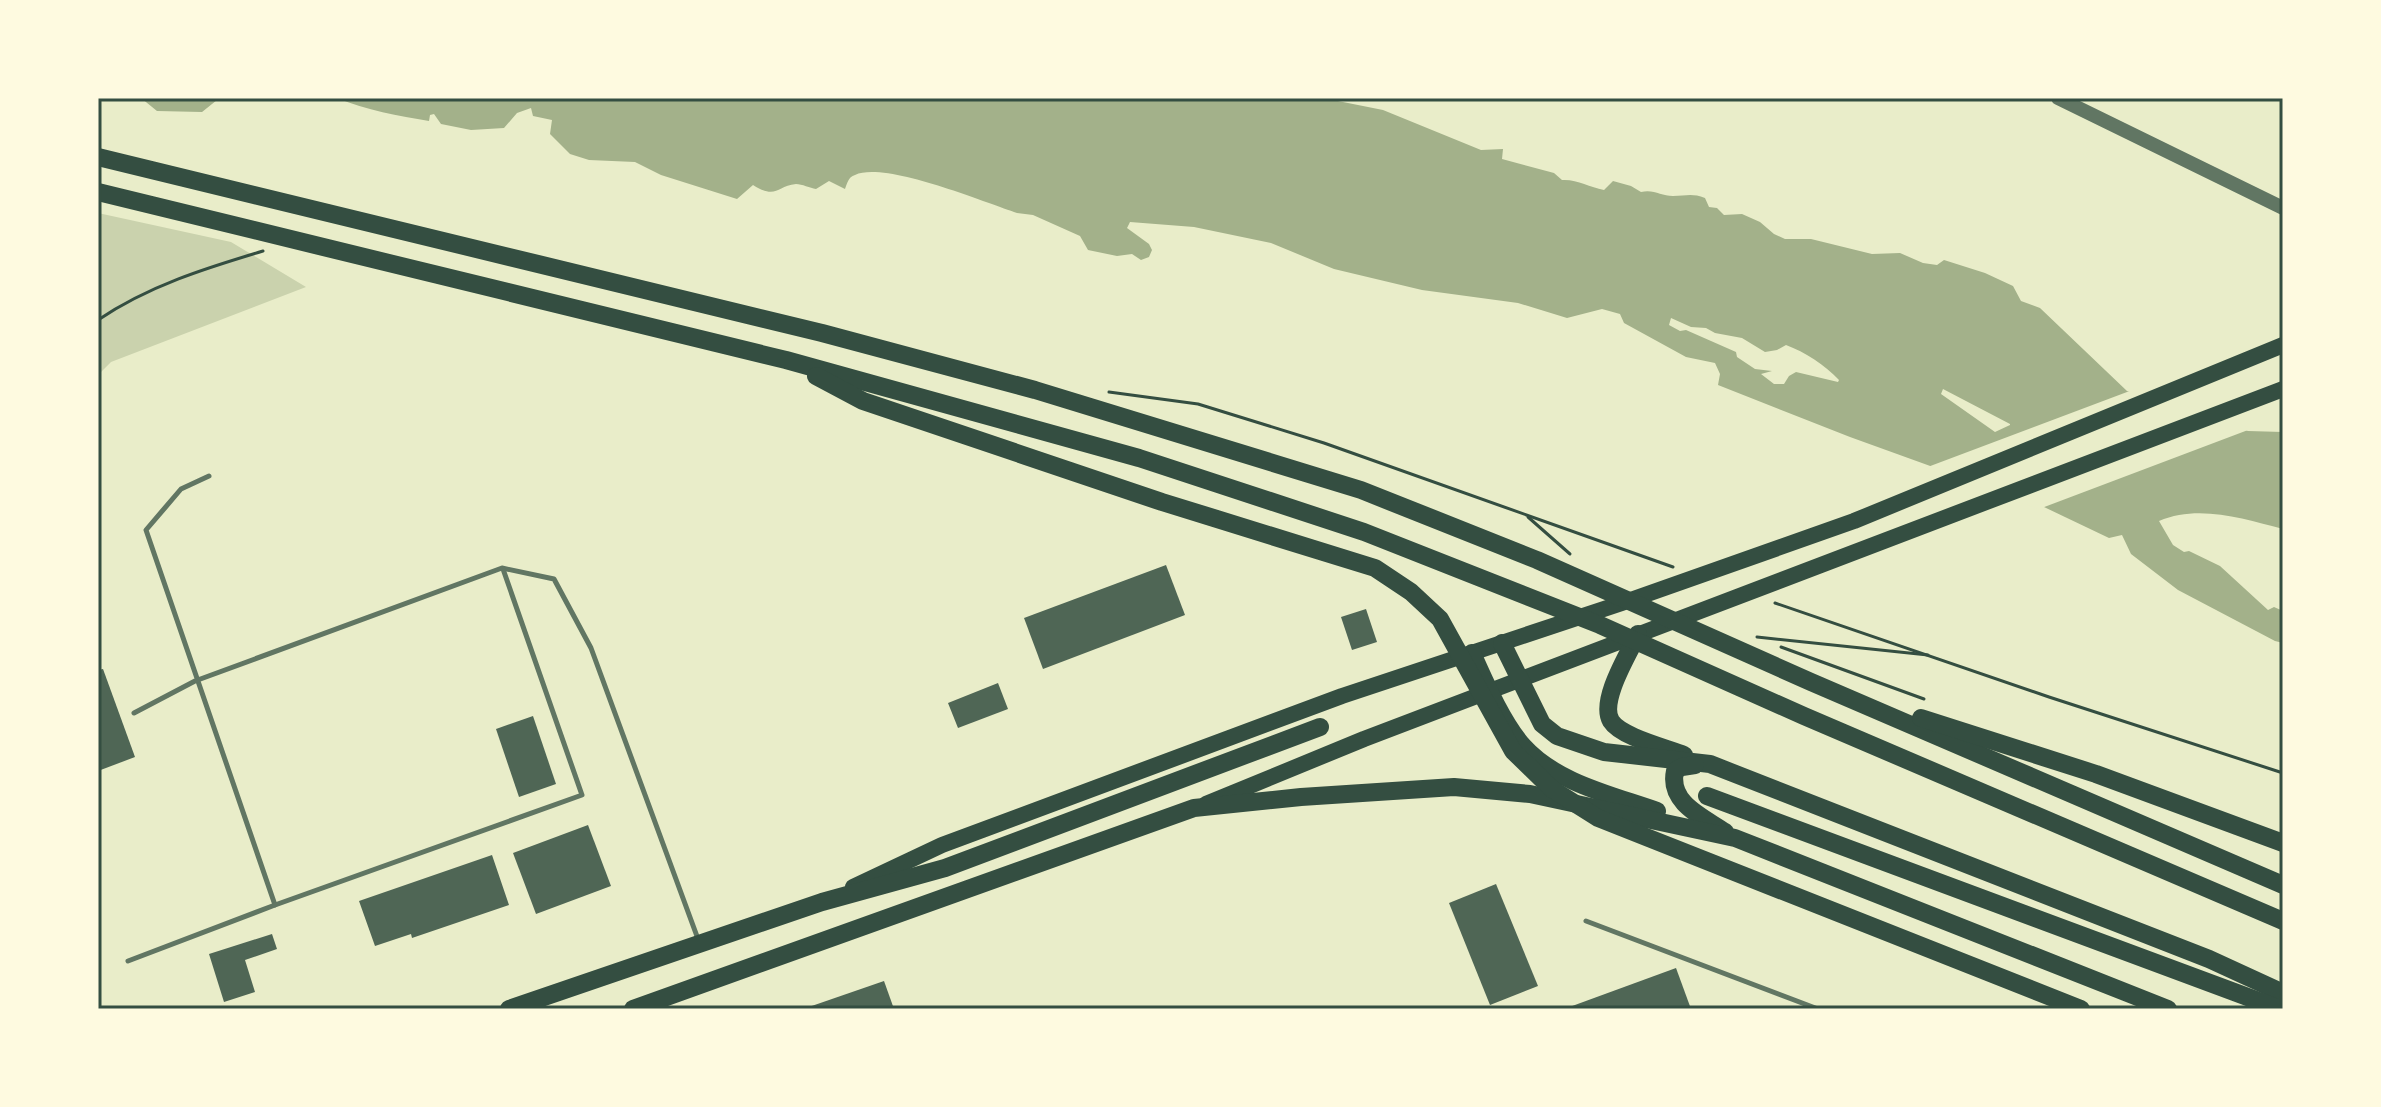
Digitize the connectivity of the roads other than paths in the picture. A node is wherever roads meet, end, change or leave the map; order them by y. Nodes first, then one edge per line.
1 (2058, 98) edge
2 (98, 157) edge
3 (98, 192) edge
4 (2283, 208) edge
5 (2283, 345) edge
6 (786, 360) junction
7 (2283, 389) edge
8 (209, 476) dead end
9 (502, 568) junction
10 (1641, 633) junction
11 (1502, 643) junction
12 (1472, 653) junction
13 (1519, 680) junction
14 (195, 681) junction
15 (1811, 682) junction
16 (1489, 691) junction
17 (134, 713) dead end
18 (1320, 727) dead end
19 (1710, 764) junction
20 (1707, 796) dead end
21 (1194, 808) junction
22 (1735, 838) junction
23 (2283, 843) edge
24 (2283, 885) edge
25 (822, 902) junction
26 (275, 905) junction
27 (1586, 921) dead end
28 (2283, 921) edge
29 (700, 944) junction
30 (128, 961) dead end
31 (2283, 993) edge
32 (509, 1009) edge
33 (633, 1009) edge
34 (1818, 1009) edge
35 (2081, 1009) edge
36 (2168, 1009) edge
37 (2280, 1009) edge

1 - 4 street
2 - 15 main road
3 - 6 main road
5 - 11 main road
6 - 28 main road
6 - 35 main road
7 - 10 main road
8 - 14 lane
9 - 14 lane
9 - 26 lane
9 - 29 lane
10 - 13 main road
10 - 19 main road
11 - 12 main road
11 - 13 main road
12 - 16 main road
12 - 25 main road
13 - 16 main road
13 - 19 main road
14 - 17 lane
14 - 26 lane
15 - 23 main road
15 - 24 main road
16 - 21 main road
16 - 22 main road
18 - 25 main road
19 - 22 main road
19 - 31 main road
20 - 37 main road
21 - 22 main road
21 - 33 main road
22 - 36 main road
25 - 29 main road
26 - 30 lane
27 - 34 lane
29 - 32 main road

